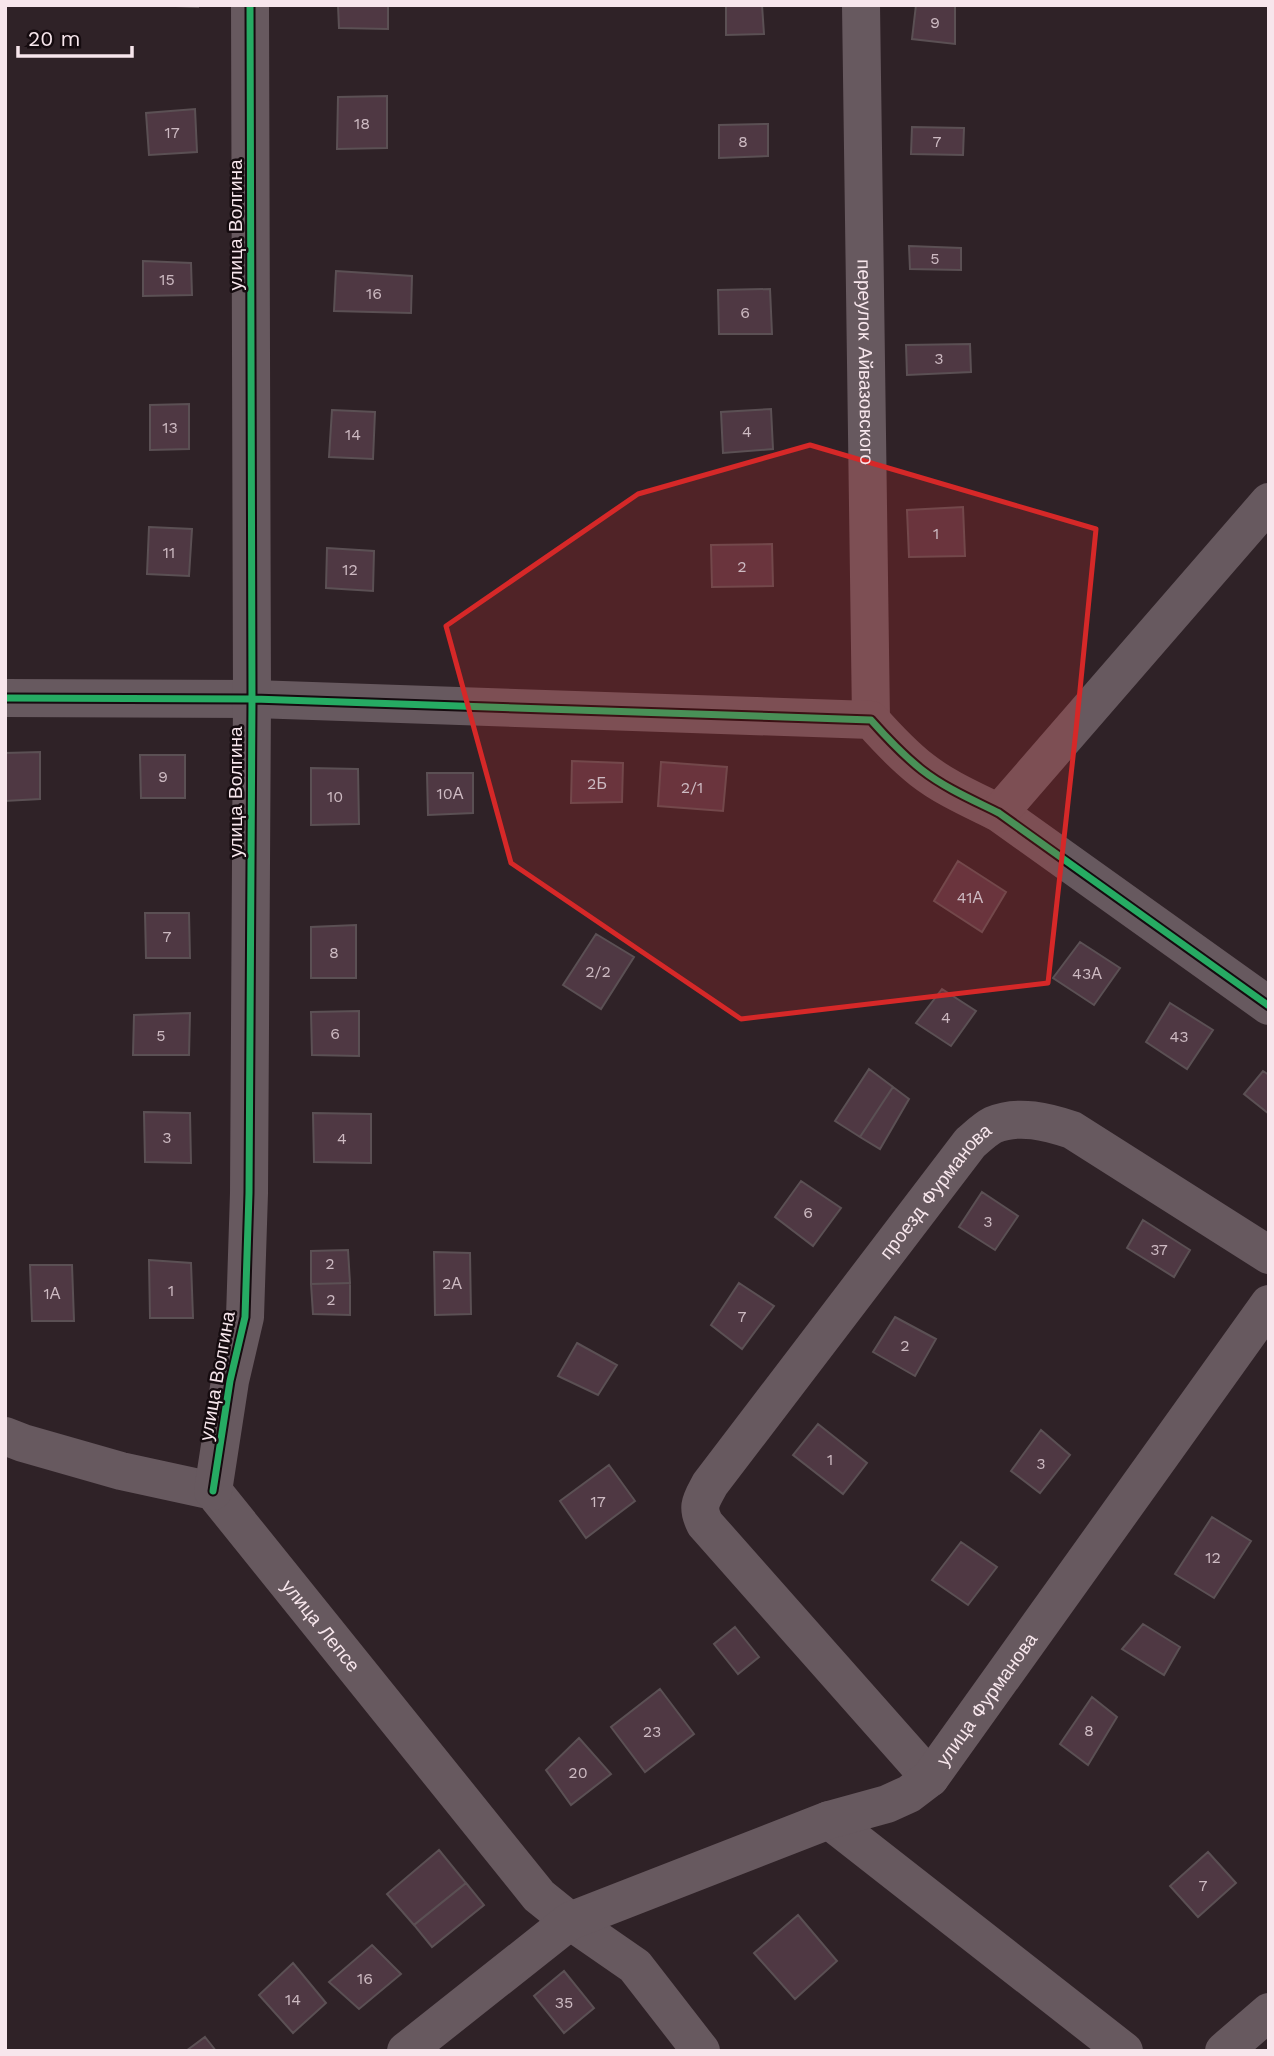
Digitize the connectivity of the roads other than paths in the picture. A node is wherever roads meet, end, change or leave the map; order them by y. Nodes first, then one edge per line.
1 (250, 5) edge
2 (861, 5) edge
3 (1269, 502) edge
4 (5, 698) edge
5 (252, 699) junction
6 (871, 720) junction
7 (999, 813) junction
8 (1269, 1006) edge
9 (1269, 1255) edge
10 (1269, 1304) edge
11 (5, 1436) edge
12 (213, 1491) junction
13 (930, 1777) junction
14 (829, 1820) junction
15 (570, 1921) junction
16 (1269, 2012) edge
17 (406, 2051) edge
18 (701, 2051) edge
19 (1124, 2051) edge
20 (1224, 2051) edge

1 - 5 street, улица Волгина
2 - 6 street, переулок Айвазовского
3 - 7 street
4 - 5 street
5 - 6 street
5 - 12 street, улица Волгина
6 - 7 street
7 - 8 street
9 - 13 street, проезд Фурманова
10 - 13 street, улица Фурманова
11 - 12 street
12 - 15 street, улица Лепсе
13 - 14 street, улица Фурманова
14 - 15 street, улица Фурманова
14 - 19 street
15 - 17 street
15 - 18 street, улица Лепсе
16 - 20 street

